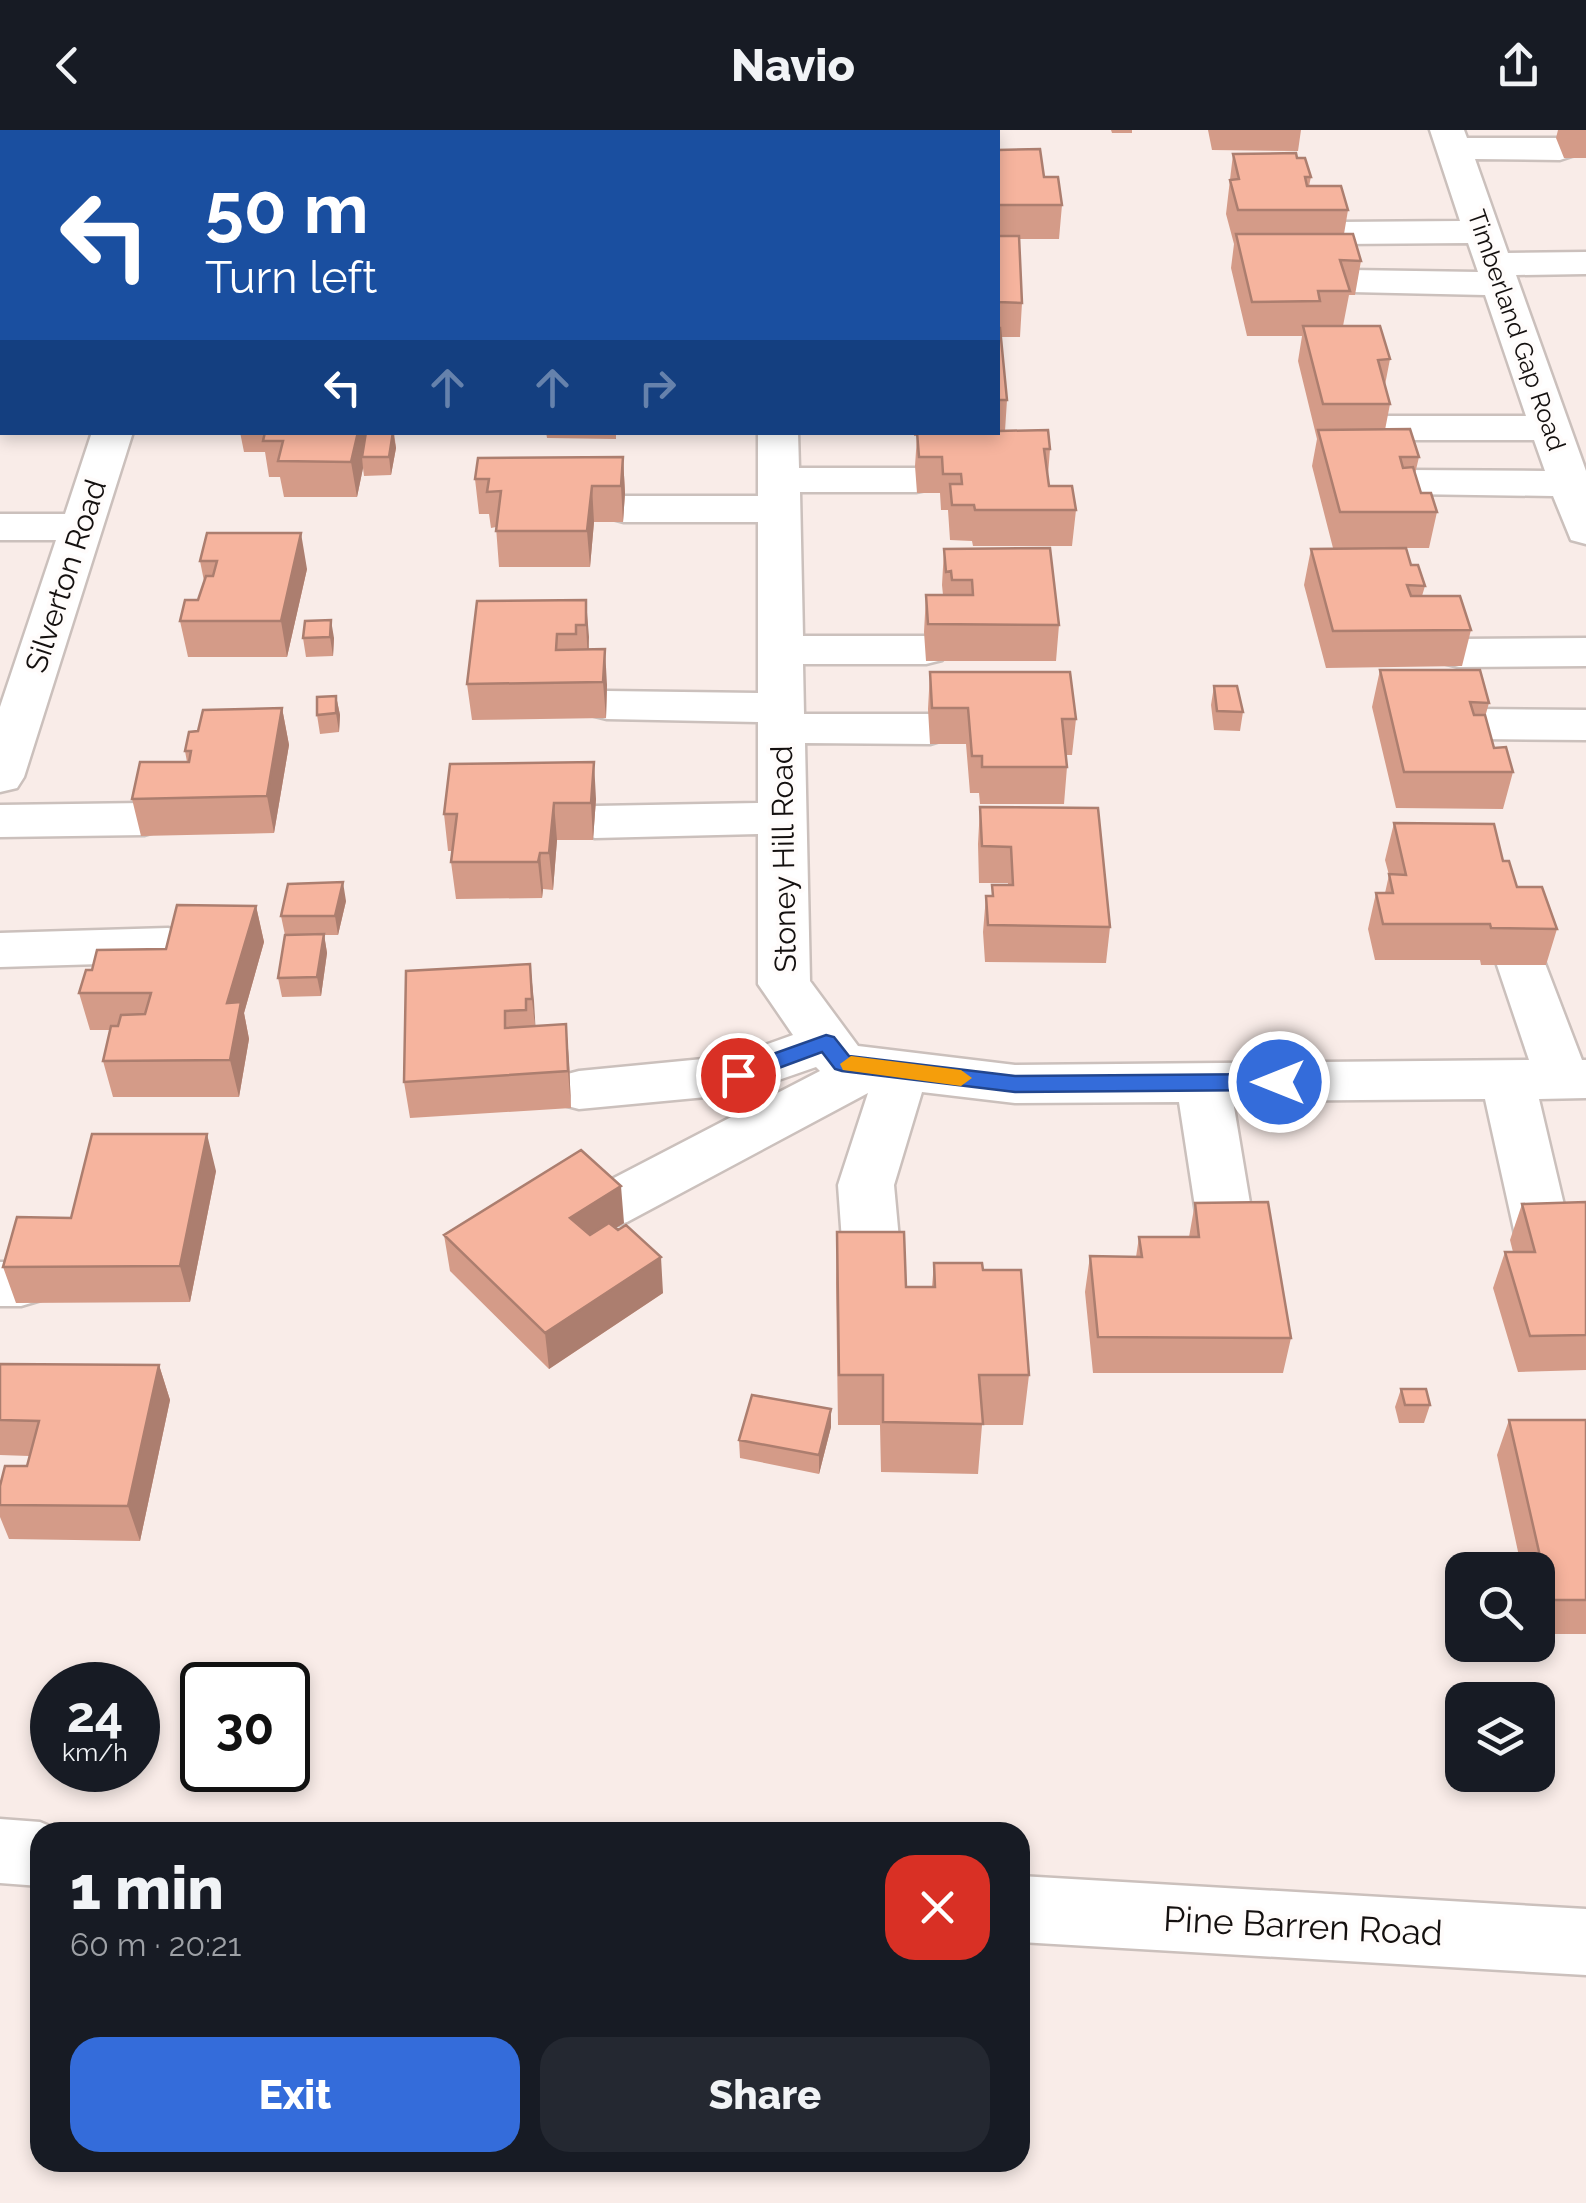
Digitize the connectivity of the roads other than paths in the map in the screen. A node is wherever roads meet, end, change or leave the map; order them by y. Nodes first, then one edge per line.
1 (1451, 139) edge
2 (1560, 149) dead end
3 (1339, 234) edge
4 (1492, 260) junction
5 (1586, 263) edge
6 (1350, 281) edge
7 (1380, 428) edge
8 (1550, 428) junction
9 (112, 435) edge
10 (779, 474) edge
11 (916, 480) edge
12 (1408, 482) edge
13 (1570, 484) junction
14 (624, 508) edge
15 (0, 527) edge
16 (82, 528) junction
17 (1586, 531) edge
18 (780, 650) junction
19 (926, 650) edge
20 (1586, 652) edge
21 (1458, 653) edge
22 (607, 705) edge
23 (781, 718) junction
24 (1475, 724) edge
25 (1586, 725) edge
26 (930, 728) edge
27 (1, 770) edge
28 (782, 818) junction
29 (144, 819) edge
30 (0, 821) edge
31 (595, 822) edge
32 (168, 945) edge
33 (0, 950) edge
34 (1523, 965) edge
35 (826, 1042) junction
36 (888, 1069) junction
37 (1574, 1079) edge
38 (1508, 1080) junction
39 (1203, 1083) junction
40 (579, 1090) dead end
41 (607, 1207) edge
42 (1228, 1239) edge
43 (1544, 1240) edge
44 (874, 1283) edge
45 (0, 1851) edge
46 (30, 1853) edge
47 (1030, 1911) edge
48 (1586, 1942) edge

1 - 2 street
1 - 4 street, Timberland Gap Road
3 - 4 street
4 - 5 street
4 - 6 street
4 - 8 street, Timberland Gap Road
7 - 8 street
8 - 13 street, Timberland Gap Road
9 - 16 street, Silverton Road
10 - 11 street
10 - 14 street
10 - 18 street, Stoney Hill Road
12 - 13 street
13 - 17 street, Timberland Gap Road
15 - 16 street
16 - 27 street, Silverton Road
18 - 19 street
18 - 23 street, Stoney Hill Road
20 - 21 street
22 - 23 street
23 - 26 street
23 - 28 street, Stoney Hill Road
24 - 25 street
28 - 31 street
28 - 35 street, Stoney Hill Road
29 - 30 street
32 - 33 street
34 - 37 street
35 - 36 street, Stoney Hill Road
35 - 40 street
36 - 39 street, Stoney Hill Road
36 - 41 street
36 - 44 street
37 - 38 street, Stoney Hill Road
38 - 39 street, Stoney Hill Road
38 - 43 street
39 - 42 street
45 - 46 street
47 - 48 street, Pine Barren Road

